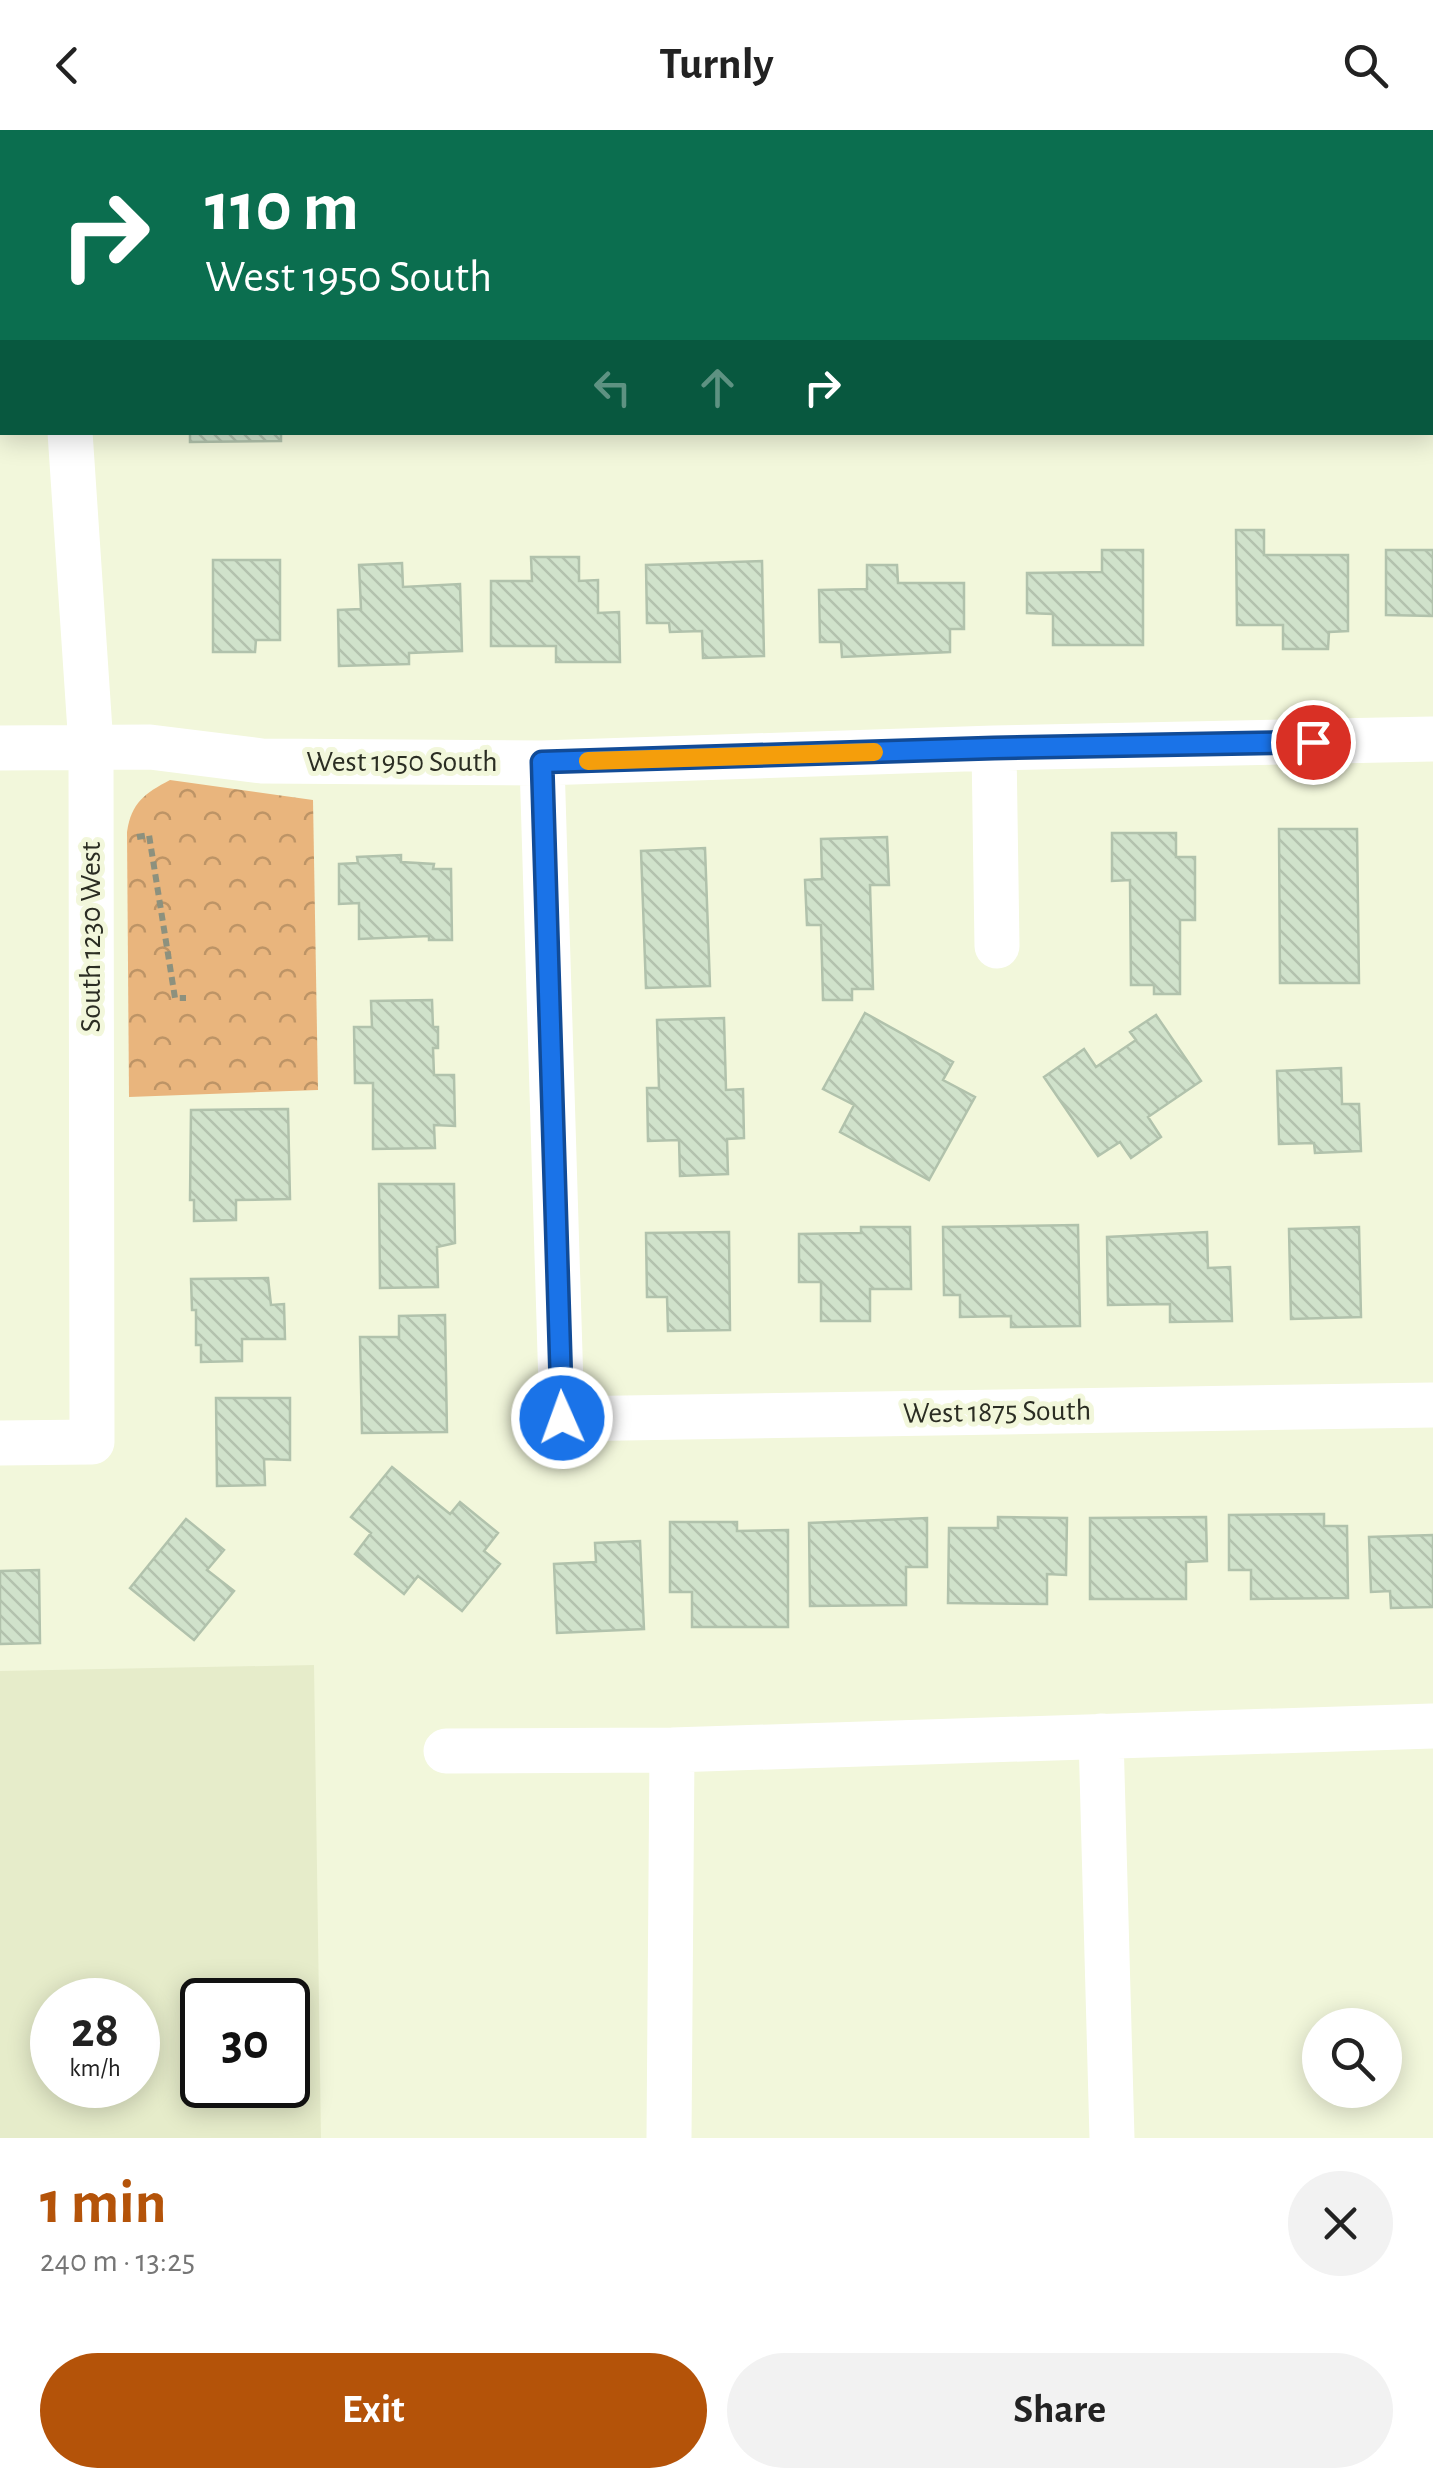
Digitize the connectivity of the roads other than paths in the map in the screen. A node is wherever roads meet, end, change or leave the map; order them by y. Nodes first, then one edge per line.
1 (70, 435) edge
2 (1433, 740) edge
3 (92, 746) junction
4 (0, 748) edge
5 (994, 748) junction
6 (542, 762) junction
7 (997, 946) dead end
8 (1433, 1404) edge
9 (0, 1443) edge
10 (1433, 1726) edge
11 (1101, 1736) junction
12 (672, 1750) junction
13 (446, 1751) dead end
14 (669, 2138) edge
15 (1112, 2138) edge

1 - 3 street, South 1230 West
2 - 5 street, West 1950 South
3 - 4 street, West 1950 South
3 - 6 street, West 1950 South
3 - 9 street, South 1230 West
5 - 6 street, West 1950 South
5 - 7 street
6 - 8 street, West 1875 South
10 - 11 street
11 - 12 street
11 - 15 street
12 - 13 street
12 - 14 street

